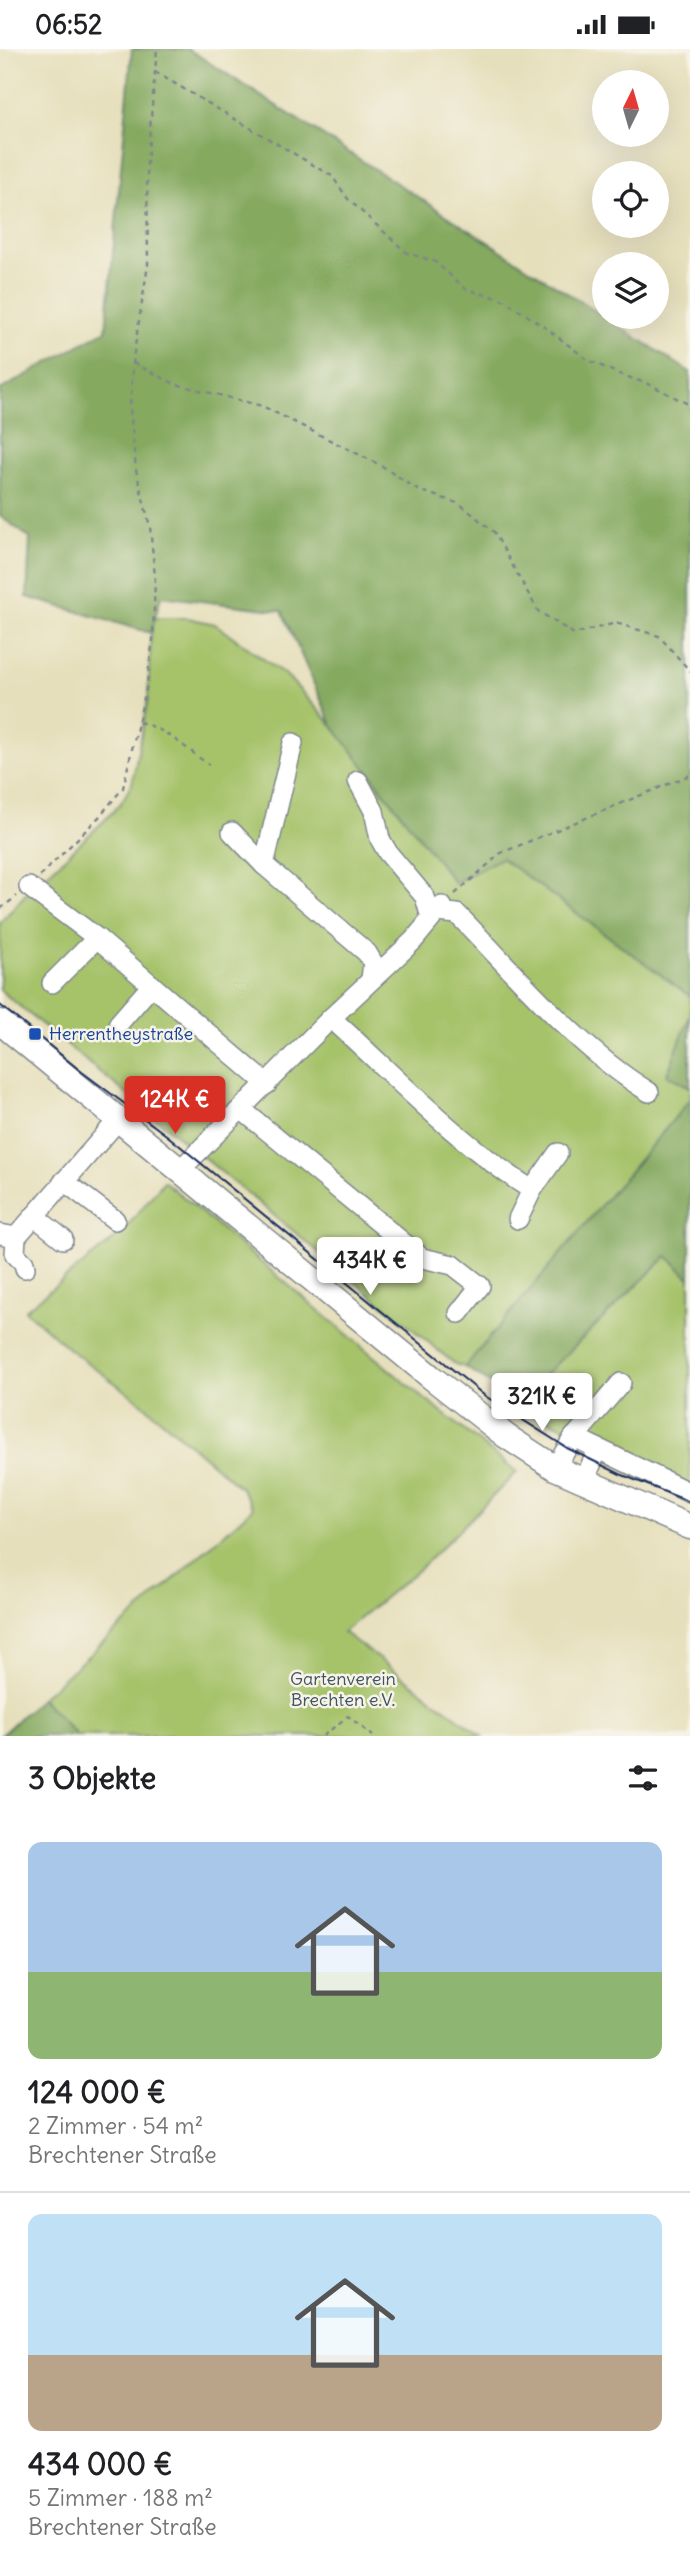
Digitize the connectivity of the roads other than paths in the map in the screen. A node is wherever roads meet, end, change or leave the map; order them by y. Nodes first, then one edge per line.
1 (293, 743) dead end
2 (358, 782) dead end
3 (232, 832) dead end
4 (264, 865) junction
5 (29, 887) road end
6 (437, 912) junction
7 (97, 938) junction
8 (371, 979) junction
9 (52, 983) dead end
10 (152, 985) junction
11 (331, 1018) junction
12 (0, 1022) edge
13 (119, 1023) dead end
14 (267, 1084) junction
15 (649, 1093) dead end
16 (241, 1109) junction
17 (118, 1120) junction
18 (558, 1153) dead end
19 (180, 1170) junction
20 (64, 1181) junction
21 (531, 1190) junction
22 (34, 1216) junction
23 (518, 1219) dead end
24 (115, 1220) dead end
25 (8, 1235) edge
26 (63, 1239) dead end
27 (25, 1268) dead end
28 (459, 1313) dead end
29 (621, 1383) dead end
30 (574, 1437) junction
31 (598, 1449) junction
32 (555, 1468) junction
33 (584, 1481) junction
34 (686, 1484) edge
35 (690, 1527) edge

1 - 4 lane
2 - 6 lane
3 - 4 lane
4 - 8 lane
5 - 7 lane
6 - 8 lane
6 - 15 lane
7 - 9 lane
7 - 10 lane
8 - 11 lane
10 - 13 lane
10 - 14 lane
11 - 14 lane
11 - 21 lane
12 - 17 main road
14 - 16 lane
16 - 19 lane
16 - 28 lane
17 - 19 main road
17 - 20 lane
18 - 21 lane
19 - 32 main road
20 - 22 lane
20 - 24 lane
21 - 23 lane
22 - 25 lane
22 - 26 lane
25 - 27 lane
29 - 30 lane
30 - 31 lane
30 - 32 lane
31 - 33 lane
31 - 34 lane
32 - 33 main road
33 - 35 main road

